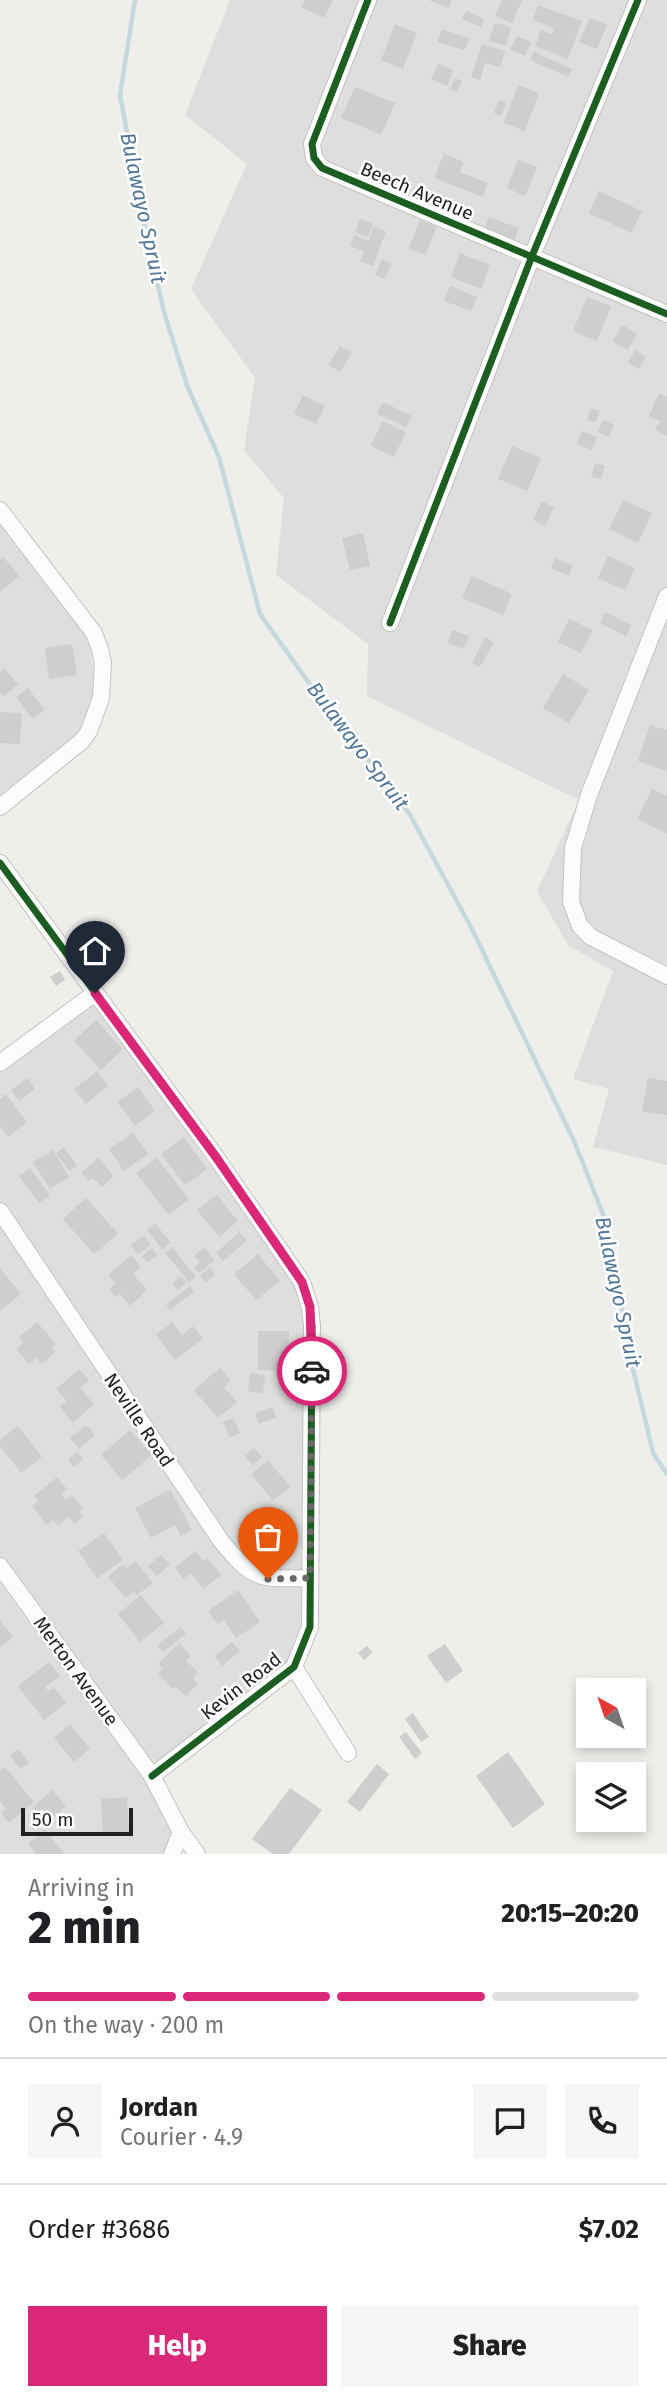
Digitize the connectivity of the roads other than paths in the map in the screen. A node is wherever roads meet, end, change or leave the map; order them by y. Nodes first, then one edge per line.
1 (368, 0) edge
2 (638, 0) edge
3 (532, 256) junction
4 (667, 314) edge
5 (0, 510) edge
6 (667, 596) edge
7 (390, 623) dead end
8 (0, 807) edge
9 (0, 863) edge
10 (667, 976) edge
11 (95, 993) junction
12 (0, 1063) edge
13 (0, 1211) edge
14 (0, 1566) edge
15 (310, 1578) junction
16 (294, 1667) junction
17 (348, 1753) dead end
18 (152, 1776) junction
19 (181, 1832) junction
20 (172, 1854) edge
21 (197, 1854) edge

1 - 3 street, Beech Avenue
2 - 3 street
3 - 4 street, Beech Avenue
3 - 7 street
5 - 8 street
6 - 10 street
9 - 11 street, Kevin Road
11 - 12 street
11 - 15 street, Kevin Road
13 - 15 street, Neville Road
14 - 18 street, Merton Avenue
15 - 16 street, Kevin Road
16 - 17 street
16 - 18 street, Kevin Road
18 - 19 street, Merton Avenue
19 - 20 street
19 - 21 street, Merton Avenue

